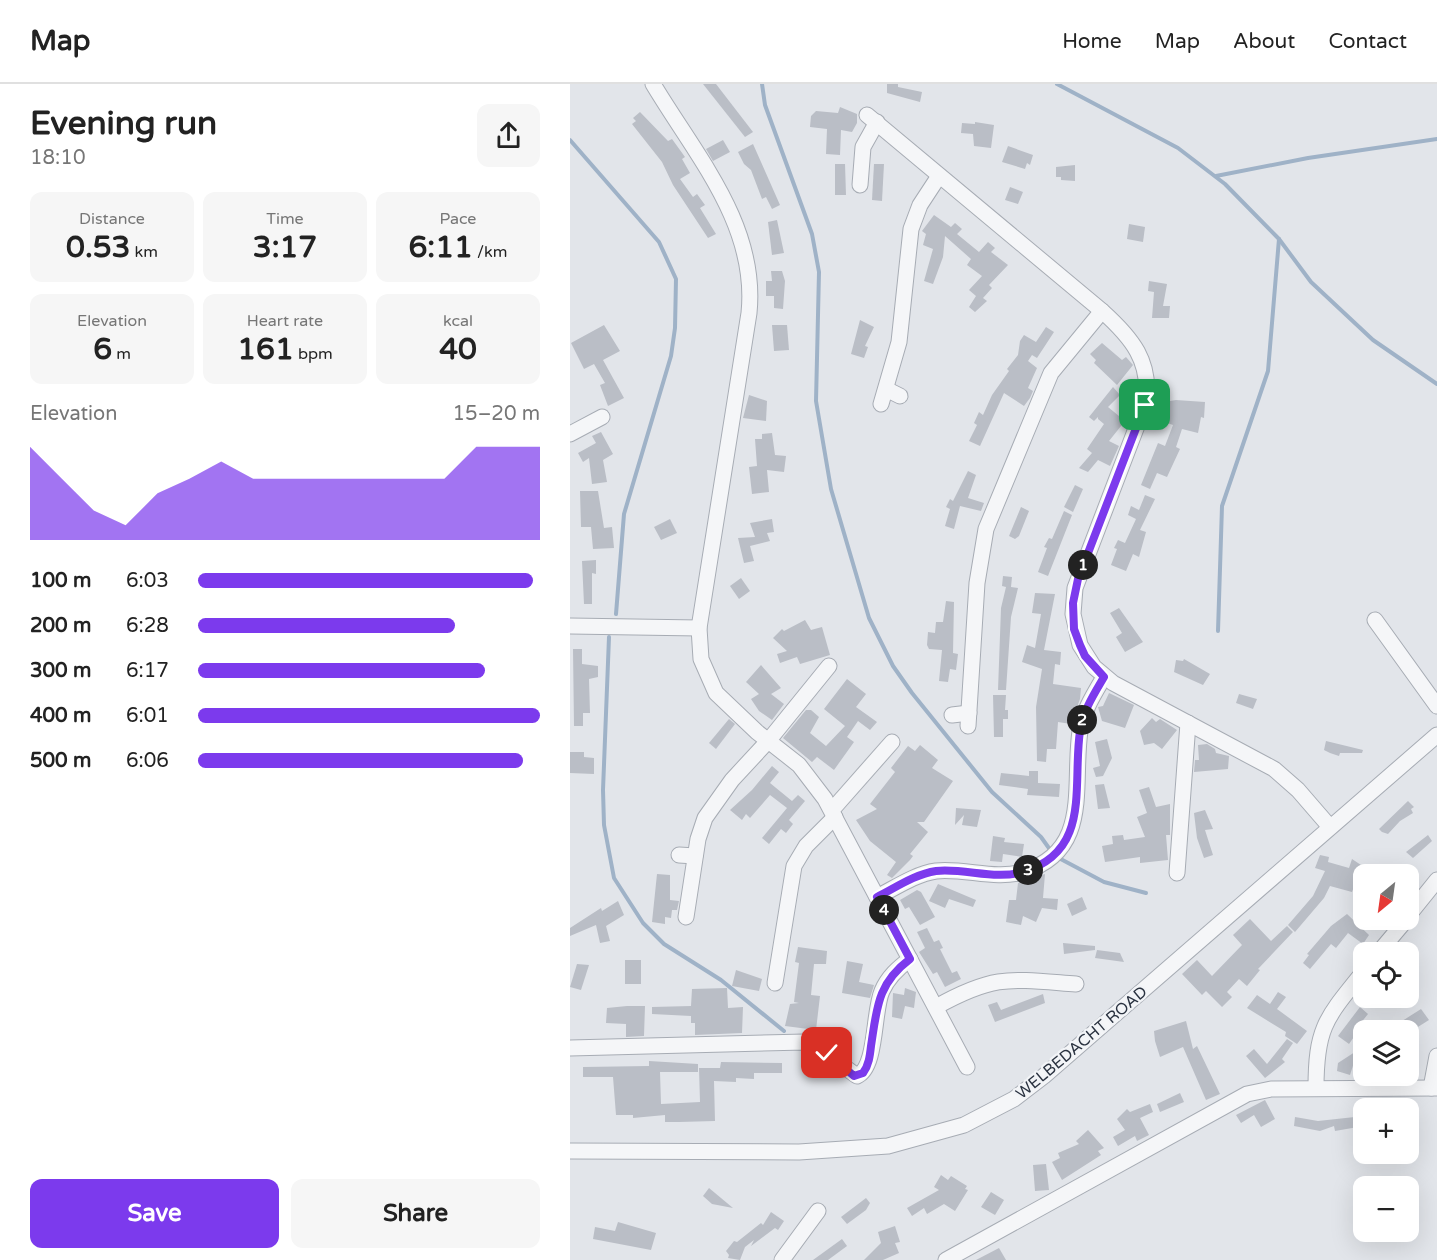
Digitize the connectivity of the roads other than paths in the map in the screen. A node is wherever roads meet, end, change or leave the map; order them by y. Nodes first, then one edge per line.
1 (653, 84) edge
2 (939, 176) junction
3 (860, 185) dead end
4 (1101, 311) junction
5 (881, 404) dead end
6 (602, 417) dead end
7 (570, 434) edge
8 (1374, 620) dead end
9 (570, 626) edge
10 (699, 628) junction
11 (829, 666) dead end
12 (1104, 677) junction
13 (1437, 706) edge
14 (952, 715) dead end
15 (1188, 723) junction
16 (1437, 735) edge
17 (769, 740) junction
18 (892, 742) dead end
19 (834, 814) junction
20 (1330, 827) junction
21 (1178, 873) dead end
22 (1437, 880) edge
23 (877, 897) junction
24 (1419, 903) edge
25 (686, 917) dead end
26 (1397, 930) edge
27 (1387, 942) edge
28 (910, 959) junction
29 (775, 983) dead end
30 (1076, 984) dead end
31 (1353, 986) edge
32 (936, 1007) junction
33 (570, 1048) edge
34 (1437, 1056) edge
35 (967, 1066) dead end
36 (1316, 1088) junction
37 (1434, 1088) edge
38 (570, 1151) edge
39 (818, 1211) dead end
40 (782, 1260) edge
41 (946, 1260) edge

1 - 10 street
2 - 3 street
2 - 4 street
2 - 5 street
4 - 12 street
4 - 14 street
6 - 7 street
8 - 13 street
9 - 10 street
10 - 17 street
11 - 17 street
12 - 15 street
12 - 23 street
15 - 20 street
15 - 21 street
16 - 20 street, WELBEDACHT ROAD
17 - 19 street
17 - 25 street
18 - 19 street
19 - 23 street
19 - 29 street
20 - 38 street, WELBEDACHT ROAD
22 - 24 street
23 - 28 street
26 - 27 street
28 - 32 street
28 - 33 street
30 - 32 street
31 - 36 street
32 - 35 street
34 - 37 street
36 - 37 street
36 - 41 street
39 - 40 street

